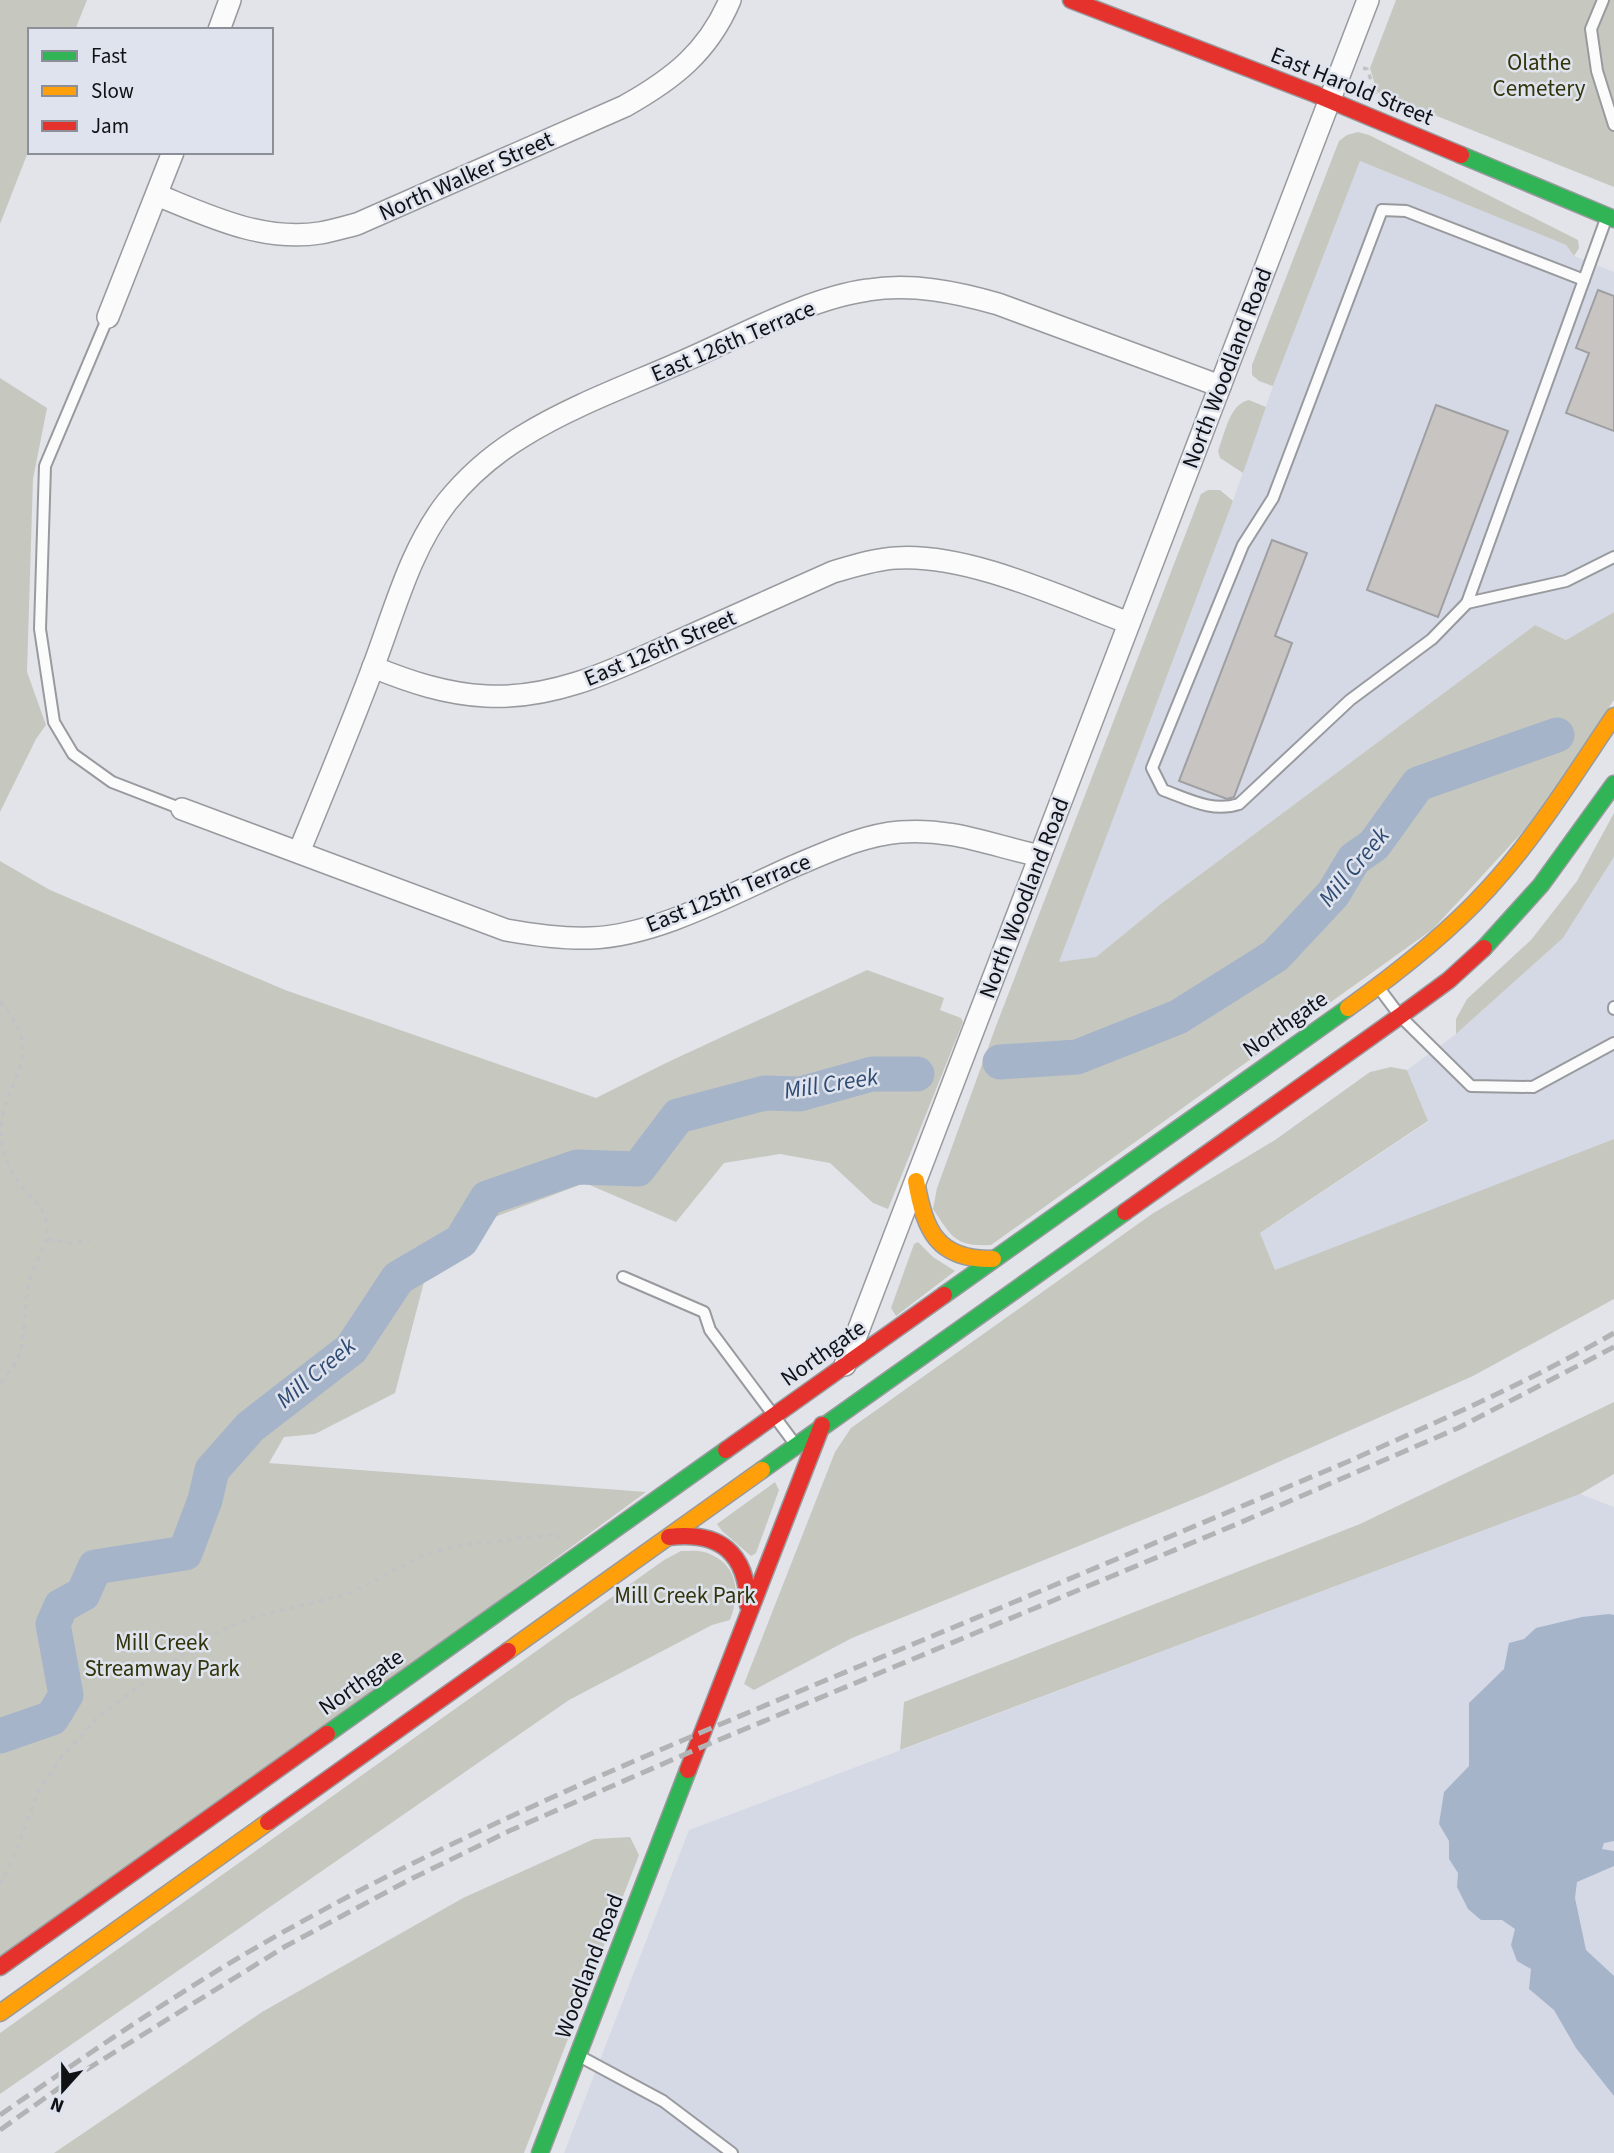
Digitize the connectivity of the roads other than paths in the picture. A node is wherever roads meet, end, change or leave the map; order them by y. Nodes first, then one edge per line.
1 (230, 0) edge
2 (730, 0) edge
3 (1071, 0) edge
4 (1368, 0) edge
5 (1603, 0) edge
6 (220, 28) edge
7 (1329, 100) junction
8 (1614, 125) edge
9 (172, 154) edge
10 (157, 195) junction
11 (1611, 218) edge
12 (1584, 280) junction
13 (108, 317) joint
14 (1220, 386) junction
15 (1614, 557) edge
16 (1467, 603) junction
17 (1129, 623) junction
18 (373, 667) junction
19 (1614, 716) edge
20 (1614, 784) edge
21 (182, 809) joint
22 (299, 852) junction
23 (1040, 856) junction
24 (1377, 986) junction
25 (1400, 1016) junction
26 (1614, 1043) edge
27 (916, 1181) junction
28 (993, 1259) junction
29 (623, 1277) dead end
30 (845, 1365) junction
31 (774, 1416) junction
32 (821, 1429) junction
33 (797, 1446) junction
34 (669, 1537) junction
35 (747, 1615) junction
36 (680, 1795) joint
37 (0, 1967) edge
38 (0, 2013) edge
39 (579, 2055) junction
40 (540, 2153) edge
41 (732, 2153) edge

1 - 6 street
2 - 10 street, North Walker Street
3 - 7 main road, East Harold Street
4 - 7 street, North Woodland Road
5 - 8 lane
7 - 11 main road, East Harold Street
7 - 14 street, North Woodland Road
9 - 10 street
10 - 13 street
11 - 12 lane
12 - 16 lane
12 - 16 lane
13 - 21 lane
14 - 17 street, North Woodland Road
14 - 18 street, East 126th Terrace
15 - 16 lane
17 - 18 street, East 126th Street
17 - 23 street, North Woodland Road
18 - 22 street
19 - 24 main road, Northgate
20 - 25 main road
21 - 22 street, East 125th Terrace
22 - 23 street, East 125th Terrace
23 - 27 street, North Woodland Road
24 - 25 lane
24 - 28 main road, Northgate
25 - 26 lane
25 - 32 main road
27 - 28 main road
27 - 30 street, North Woodland Road
28 - 30 main road, Northgate
29 - 31 lane
30 - 31 main road, Northgate
30 - 32 main road, North Woodland Road
31 - 33 lane
31 - 37 main road, Northgate
32 - 33 main road
32 - 35 main road, North Woodland Road
33 - 34 main road
34 - 35 main road
34 - 38 main road
35 - 36 main road, North Woodland Road
36 - 39 main road, Woodland Road
39 - 40 main road, Woodland Road
39 - 41 lane

